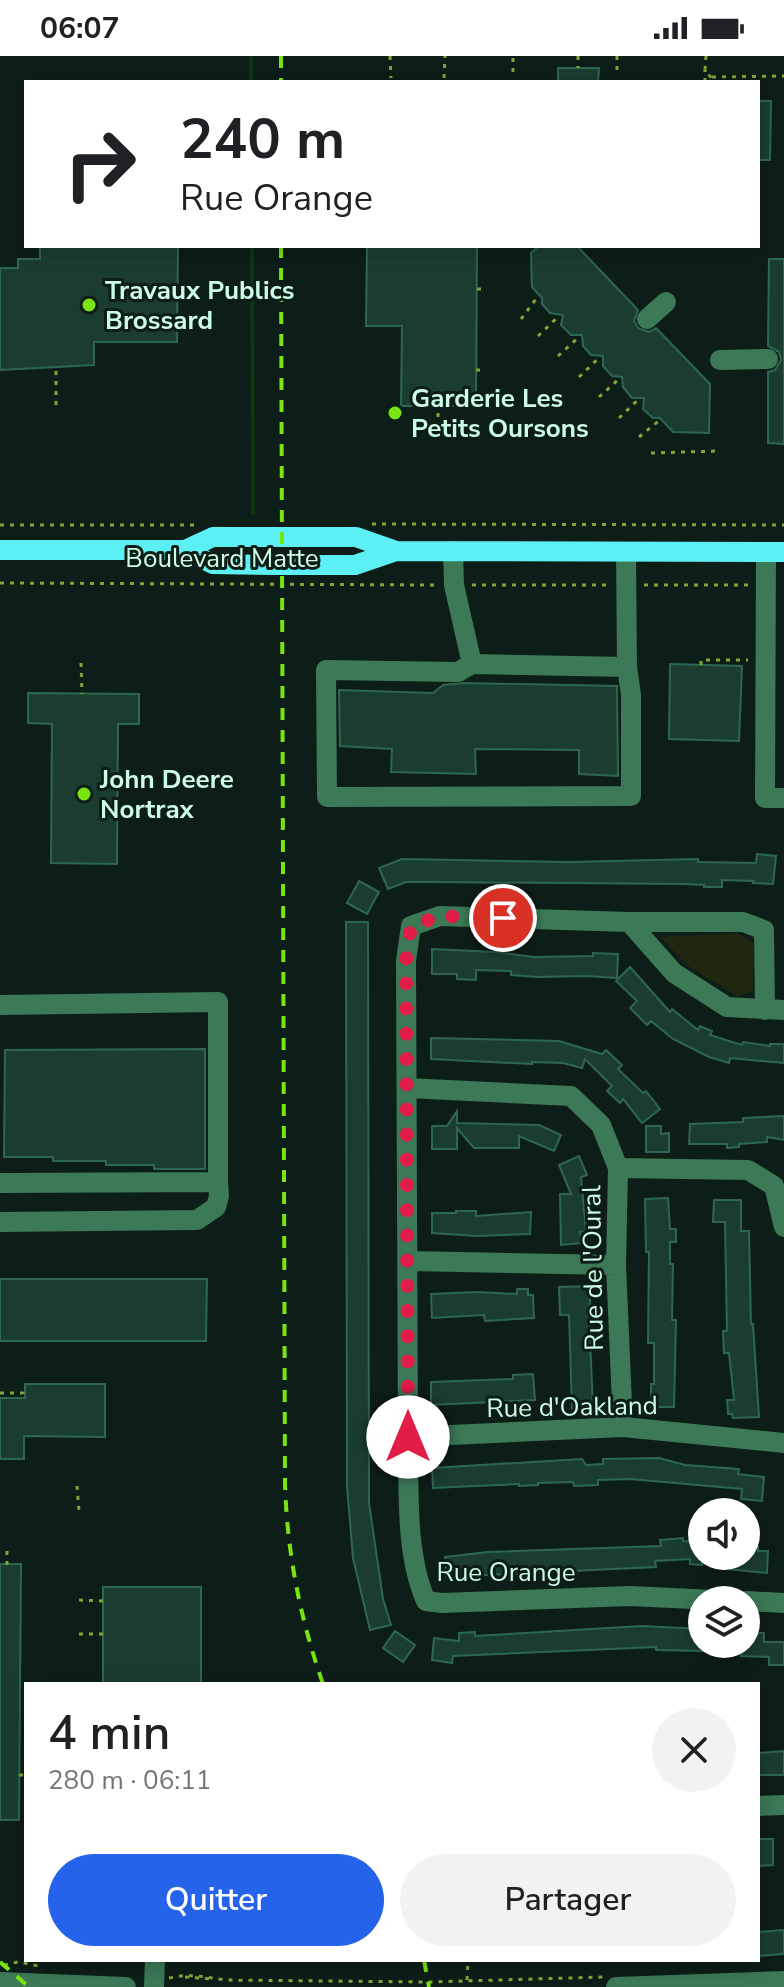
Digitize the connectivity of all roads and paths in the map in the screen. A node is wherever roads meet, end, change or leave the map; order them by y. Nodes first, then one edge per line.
1 (390, 56) edge
2 (445, 56) edge
3 (513, 56) edge
4 (578, 56) edge
5 (617, 56) edge
6 (706, 56) edge
7 (578, 68) dead end
8 (705, 70) junction
9 (513, 72) dead end
10 (617, 74) dead end
11 (784, 76) edge
12 (391, 78) dead end
13 (444, 78) dead end
14 (705, 80) edge
15 (477, 289) dead end
16 (487, 289) dead end
17 (539, 295) dead end
18 (666, 302) dead end
19 (559, 316) dead end
20 (521, 319) dead end
21 (647, 319) dead end
22 (538, 336) dead end
23 (579, 337) dead end
24 (558, 356) dead end
25 (600, 357) dead end
26 (768, 359) dead end
27 (720, 360) dead end
28 (56, 367) dead end
29 (476, 370) dead end
30 (486, 370) dead end
31 (579, 377) dead end
32 (620, 378) dead end
33 (599, 397) dead end
34 (640, 398) dead end
35 (56, 405) dead end
36 (438, 406) dead end
37 (619, 418) dead end
38 (661, 419) dead end
39 (438, 427) dead end
40 (639, 437) dead end
41 (718, 451) dead end
42 (651, 453) dead end
43 (360, 524) dead end
44 (0, 525) edge
45 (207, 525) dead end
46 (784, 525) edge
47 (0, 550) edge
48 (185, 550) junction
49 (396, 551) junction
50 (453, 551) junction
51 (626, 552) junction
52 (775, 552) edge
53 (0, 583) edge
54 (444, 585) dead end
55 (467, 585) dead end
56 (616, 585) dead end
57 (636, 585) dead end
58 (754, 585) dead end
59 (742, 660) dead end
60 (81, 663) dead end
61 (472, 664) junction
62 (701, 665) dead end
63 (627, 667) junction
64 (82, 694) dead end
65 (784, 798) edge
66 (629, 922) junction
67 (0, 1005) edge
68 (774, 1010) edge
69 (407, 1088) junction
70 (618, 1168) junction
71 (218, 1182) junction
72 (0, 1183) edge
73 (0, 1222) edge
74 (784, 1227) edge
75 (408, 1261) junction
76 (616, 1265) junction
77 (0, 1393) edge
78 (23, 1398) dead end
79 (623, 1427) junction
80 (408, 1437) junction
81 (784, 1443) edge
82 (77, 1486) dead end
83 (79, 1511) dead end
84 (7, 1548) dead end
85 (7, 1565) dead end
86 (688, 1599) edge
87 (79, 1600) dead end
88 (103, 1601) dead end
89 (760, 1602) edge
90 (784, 1603) edge
91 (79, 1634) dead end
92 (103, 1634) dead end
93 (19, 1775) dead end
94 (24, 1775) edge
95 (784, 1805) edge
96 (760, 1806) edge
97 (468, 1962) edge
98 (157, 1975) edge
99 (467, 1981) junction
100 (784, 1981) edge
101 (0, 1982) edge
102 (613, 1982) edge
103 (80, 1986) edge
104 (126, 1987) edge

1 - 12 path
2 - 13 path
3 - 9 path
4 - 7 path
5 - 10 path
6 - 8 path
8 - 11 path
8 - 14 path
15 - 16 path
17 - 20 path
18 - 21 street
19 - 22 path
23 - 24 path
25 - 31 path
26 - 27 street
28 - 35 path
29 - 30 path
32 - 33 path
34 - 37 path
36 - 39 path
38 - 40 path
41 - 42 path
43 - 46 path
44 - 45 path, Boulevard Matte
47 - 48 main road, Boulevard Matte
48 - 49 main road, Boulevard Matte
48 - 49 main road, Boulevard Matte
49 - 50 main road, Boulevard Matte
50 - 51 main road, Boulevard Matte
50 - 61 street
51 - 52 main road, Boulevard Matte
51 - 63 street
52 - 65 street
53 - 54 path, Boulevard Matte
55 - 56 path
57 - 58 path
59 - 62 path
60 - 64 path
61 - 63 street
61 - 63 street
66 - 68 street, Rue Orange
66 - 68 street, Rue Orange
66 - 69 street, Rue Orange
67 - 71 street
69 - 70 street, Rue de l'Oural
69 - 75 street, Rue Orange
70 - 74 street
70 - 76 street, Rue de l'Oural
71 - 72 street
71 - 73 street
75 - 76 street
75 - 80 street, Rue Orange
76 - 79 street, Rue de l'Oural
77 - 78 path
79 - 80 street, Rue d'Oakland
79 - 81 street, Rue d'Oakland
80 - 86 street, Rue Orange
82 - 83 path
84 - 85 path
87 - 88 path
89 - 90 street
91 - 92 path
93 - 94 path
95 - 96 street
97 - 99 path
98 - 99 path
99 - 102 path
100 - 102 street
101 - 103 street
103 - 104 street

